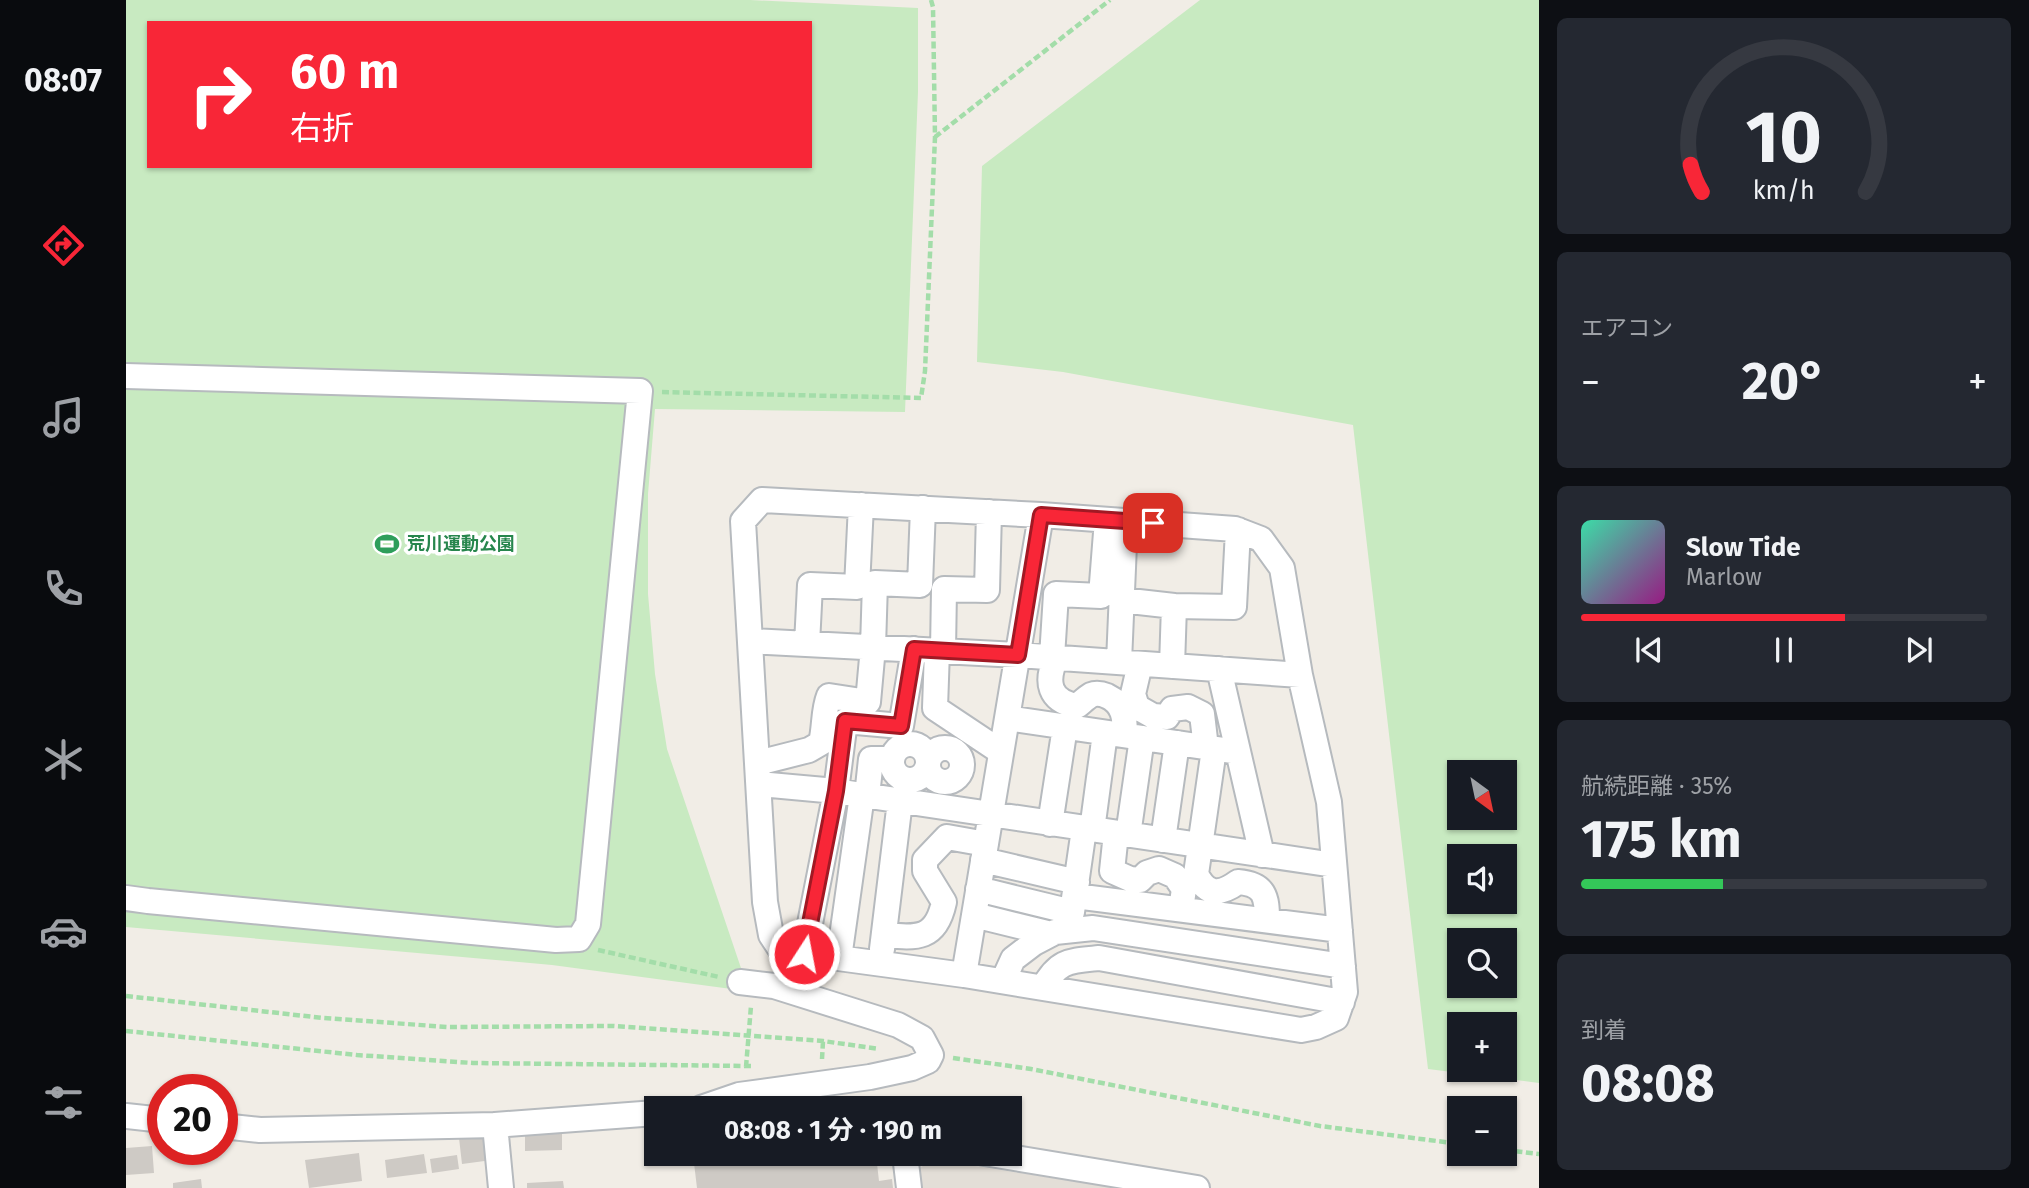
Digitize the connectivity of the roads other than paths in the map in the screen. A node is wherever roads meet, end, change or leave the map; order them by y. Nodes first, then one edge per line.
1 (126, 376) edge
2 (861, 505) junction
3 (923, 508) junction
4 (989, 512) junction
5 (1041, 515) junction
6 (1116, 520) junction
7 (1238, 530) junction
8 (1121, 600) junction
9 (1174, 606) junction
10 (750, 641) junction
11 (807, 643) junction
12 (873, 647) junction
13 (931, 650) junction
14 (1018, 655) junction
15 (1054, 658) junction
16 (1129, 663) junction
17 (1172, 666) junction
18 (1219, 669) junction
19 (1300, 675) junction
20 (1007, 718) junction
21 (1065, 727) junction
22 (1124, 735) junction
23 (1177, 743) junction
24 (1219, 750) junction
25 (892, 759) dead end
26 (1000, 764) junction
27 (962, 768) dead end
28 (759, 773) junction
29 (1058, 775) junction
30 (1155, 788) junction
31 (836, 791) junction
32 (865, 796) junction
33 (900, 801) junction
34 (991, 815) junction
35 (1050, 824) junction
36 (1105, 832) junction
37 (1163, 840) junction
38 (1201, 846) junction
39 (984, 852) junction
40 (1262, 855) junction
41 (1334, 865) junction
42 (978, 889) junction
43 (126, 898) edge
44 (1181, 909) junction
45 (1069, 911) junction
46 (974, 915) junction
47 (1266, 920) junction
48 (1340, 930) junction
49 (884, 935) junction
50 (804, 954) junction
51 (839, 958) junction
52 (880, 964) junction
53 (1343, 966) junction
54 (964, 975) junction
55 (1003, 981) junction
56 (740, 982) road end
57 (1043, 988) junction
58 (1342, 1002) junction
59 (736, 1096) edge
60 (644, 1114) edge
61 (126, 1116) edge
62 (147, 1118) edge
63 (495, 1125) junction
64 (238, 1128) edge
65 (1022, 1159) edge
66 (906, 1166) edge
67 (502, 1188) edge
68 (909, 1188) edge
69 (1197, 1188) edge

1 - 43 street
2 - 3 street
2 - 10 street
2 - 11 street
3 - 4 street
3 - 12 street
4 - 5 street
4 - 13 street
5 - 6 street
5 - 14 street
6 - 7 street
6 - 8 street
6 - 15 street
7 - 9 street
7 - 19 street
8 - 9 street
8 - 16 street
9 - 17 street
10 - 11 street
10 - 28 street
11 - 12 street
12 - 13 street
12 - 28 street
13 - 14 street
13 - 26 street
13 - 31 street
14 - 15 street
14 - 20 street
15 - 16 street
15 - 22 street
16 - 17 street
16 - 24 street
17 - 18 street
18 - 19 street
18 - 24 street
19 - 41 street
20 - 21 street
20 - 26 street
21 - 22 street
21 - 29 street
22 - 23 street
22 - 30 street
22 - 30 street
23 - 24 street
23 - 30 street
24 - 30 street
24 - 40 street
25 - 32 street
26 - 27 street
26 - 34 street
28 - 31 street
28 - 50 street
29 - 30 street
29 - 35 street
30 - 36 street
30 - 36 street
30 - 37 street
30 - 38 street
31 - 32 street
31 - 50 street
32 - 33 street
32 - 51 street
33 - 34 street
33 - 49 street
34 - 35 street
34 - 39 street
35 - 36 street
36 - 37 street
36 - 44 street
36 - 45 street
37 - 38 street
38 - 40 street
38 - 47 street
39 - 42 street
39 - 45 street
39 - 49 street
40 - 41 street
41 - 48 street
42 - 45 street
42 - 46 street
44 - 45 street
44 - 47 street
45 - 46 street
45 - 53 street
45 - 55 street
46 - 54 street
47 - 48 street
48 - 53 street
49 - 52 street
50 - 51 street
51 - 52 street
52 - 54 street
53 - 58 street
54 - 55 street
55 - 57 street
56 - 59 street
57 - 58 street
57 - 58 street
60 - 63 street
61 - 62 street
63 - 64 street
63 - 67 street
65 - 69 street
66 - 68 street

